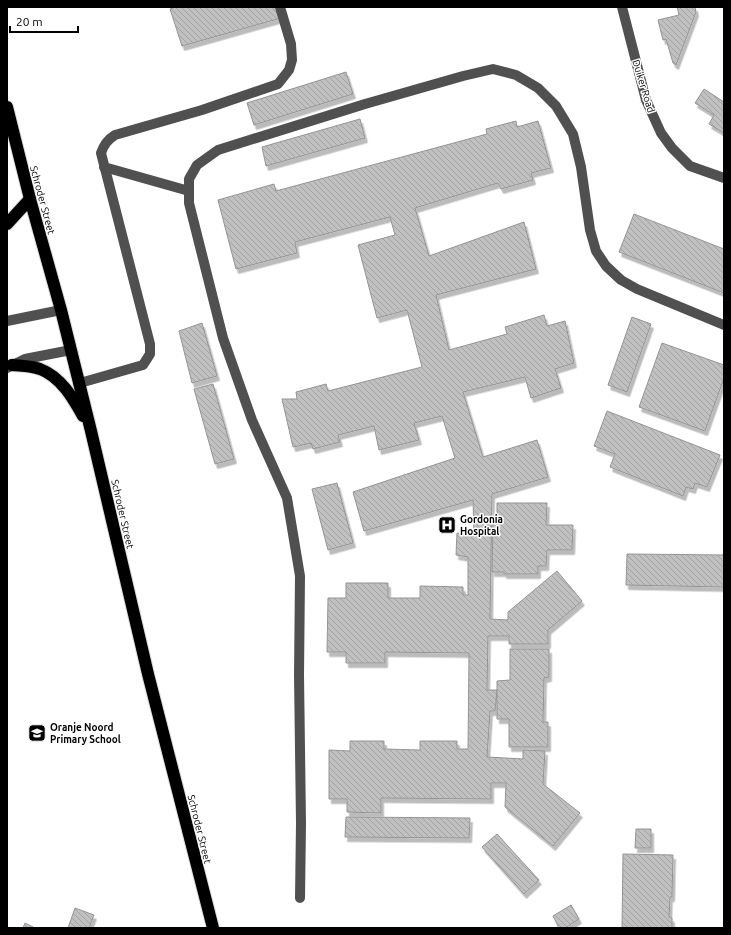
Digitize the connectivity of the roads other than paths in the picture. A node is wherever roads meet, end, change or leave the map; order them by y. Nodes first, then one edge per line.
1 (280, 7) edge
2 (622, 7) edge
3 (7, 107) edge
4 (104, 167) junction
5 (724, 178) edge
6 (189, 191) junction
7 (30, 199) junction
8 (7, 224) edge
9 (61, 310) junction
10 (7, 321) edge
11 (724, 325) edge
12 (71, 350) junction
13 (10, 367) edge
14 (80, 383) junction
15 (92, 431) junction
16 (300, 898) dead end
17 (213, 928) edge

1 - 4 street
2 - 5 street, Duiker Road
3 - 7 highway, Schroder Street
4 - 6 street
4 - 14 street
6 - 11 street
6 - 16 street
7 - 8 highway
7 - 9 highway, Schroder Street
9 - 10 street
9 - 12 highway, Schroder Street
12 - 13 street
12 - 14 highway, Schroder Street
13 - 15 highway
14 - 15 highway, Schroder Street
15 - 17 highway, Schroder Street

